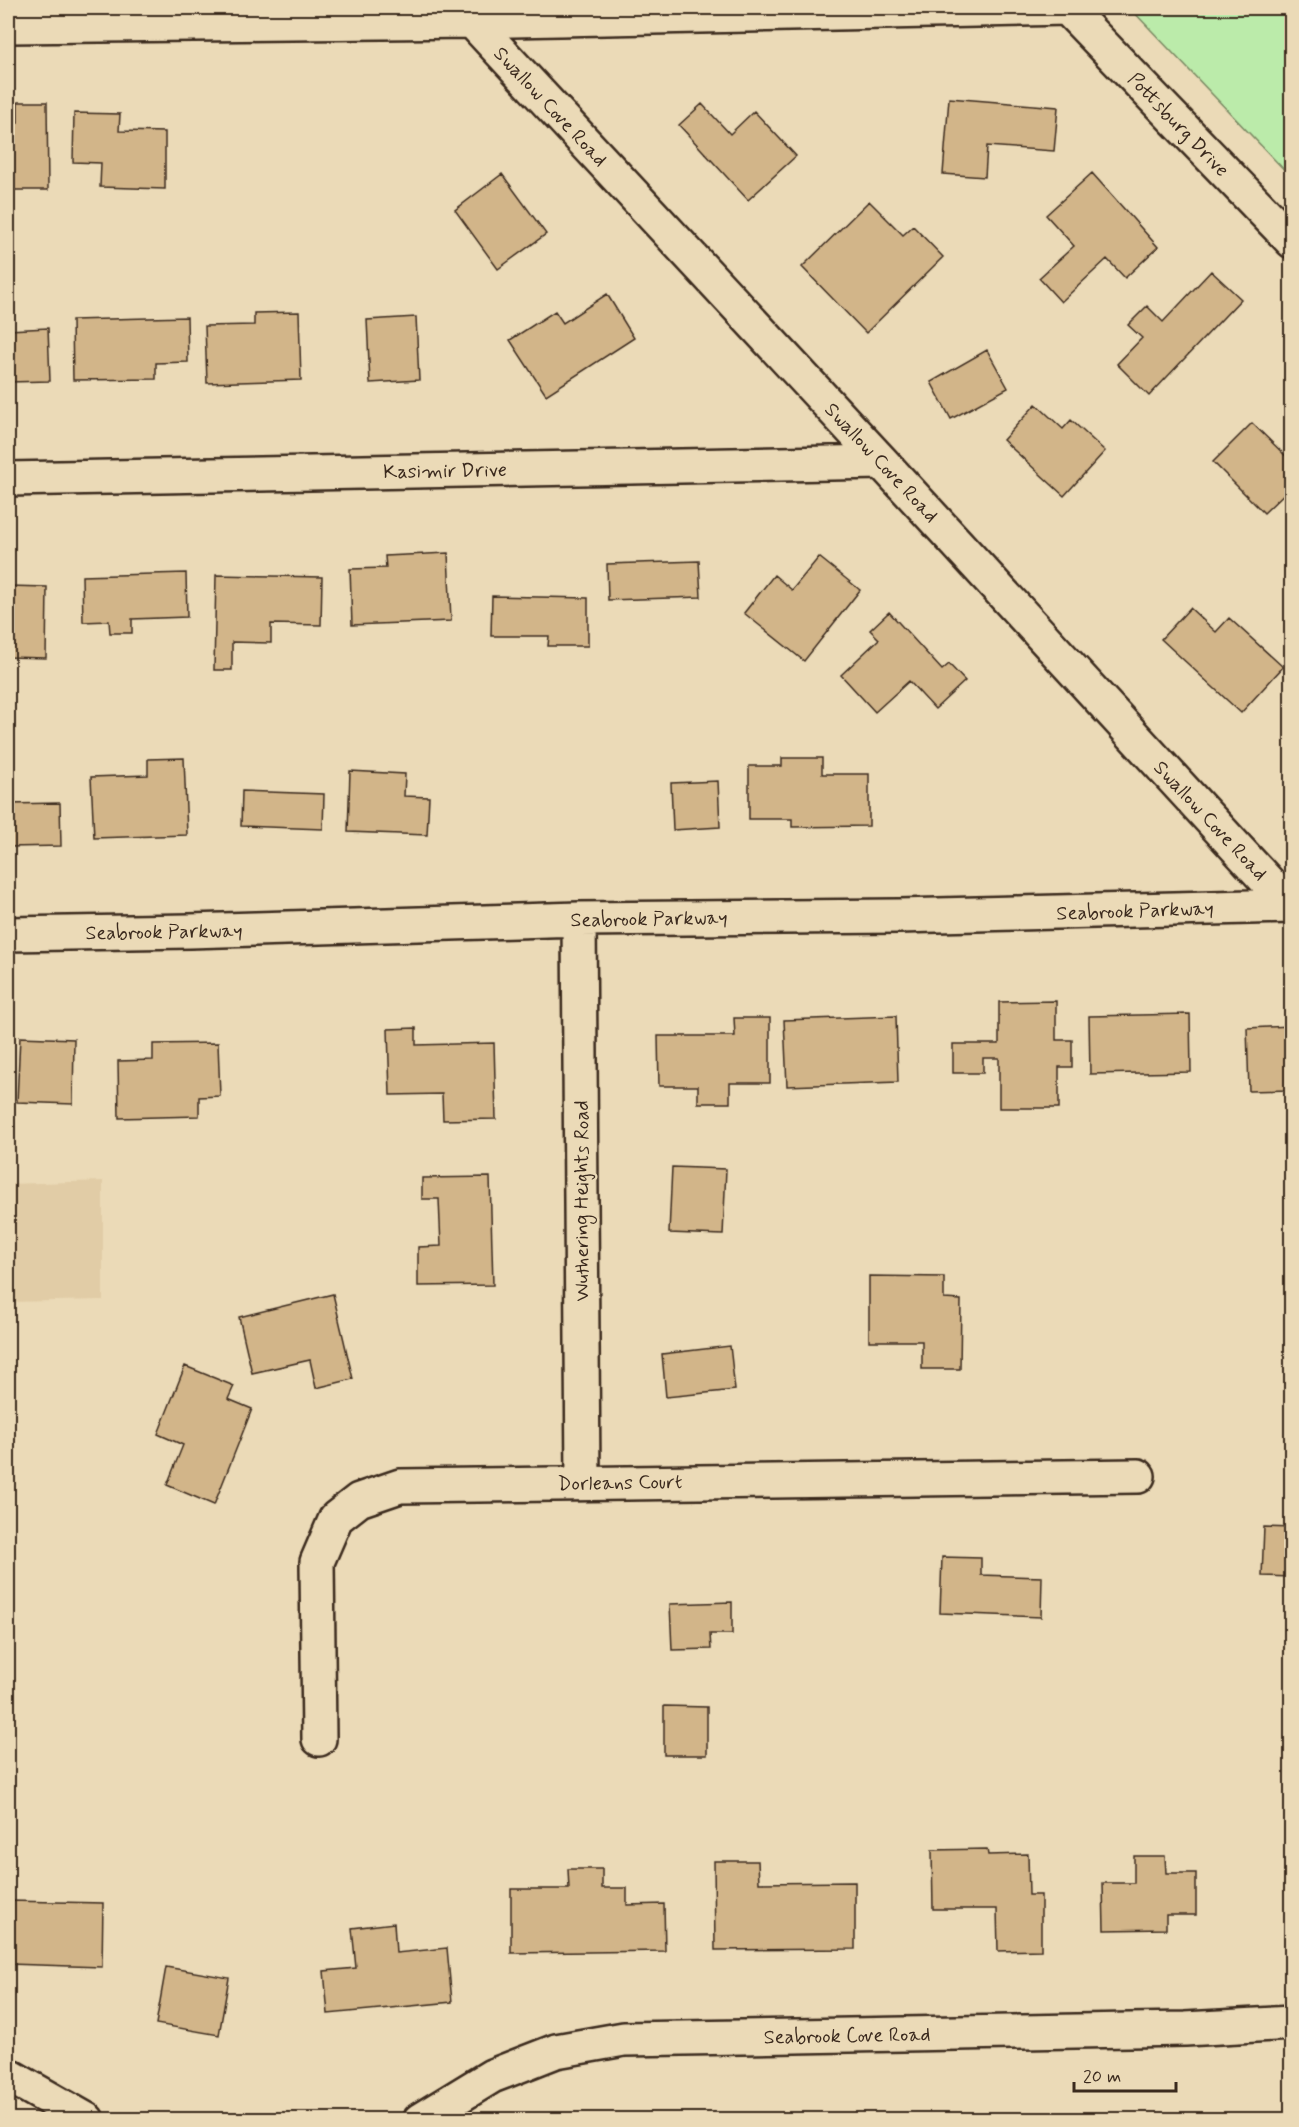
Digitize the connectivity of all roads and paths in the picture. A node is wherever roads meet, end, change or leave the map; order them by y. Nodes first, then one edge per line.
1 (1067, 8) edge
2 (472, 21) junction
3 (8, 26) edge
4 (1292, 241) edge
5 (882, 462) junction
6 (8, 479) edge
7 (1291, 906) edge
8 (579, 919) junction
9 (8, 934) edge
10 (1138, 1476) dead end
11 (583, 1483) junction
12 (319, 1738) dead end
13 (1292, 2023) edge
14 (8, 2075) edge
15 (87, 2120) edge
16 (420, 2120) edge

1 - 2 street
1 - 4 street, Pottsburg Drive
2 - 3 street
2 - 5 street, Swallow Cove Road
5 - 6 street, Kasimir Drive
5 - 7 street, Swallow Cove Road
7 - 8 street, Seabrook Parkway
8 - 9 street, Seabrook Parkway
8 - 11 street, Wuthering Heights Road
10 - 11 street, Dorleans Court
11 - 12 street, Dorleans Court
13 - 16 street, Seabrook Cove Road
14 - 15 street

